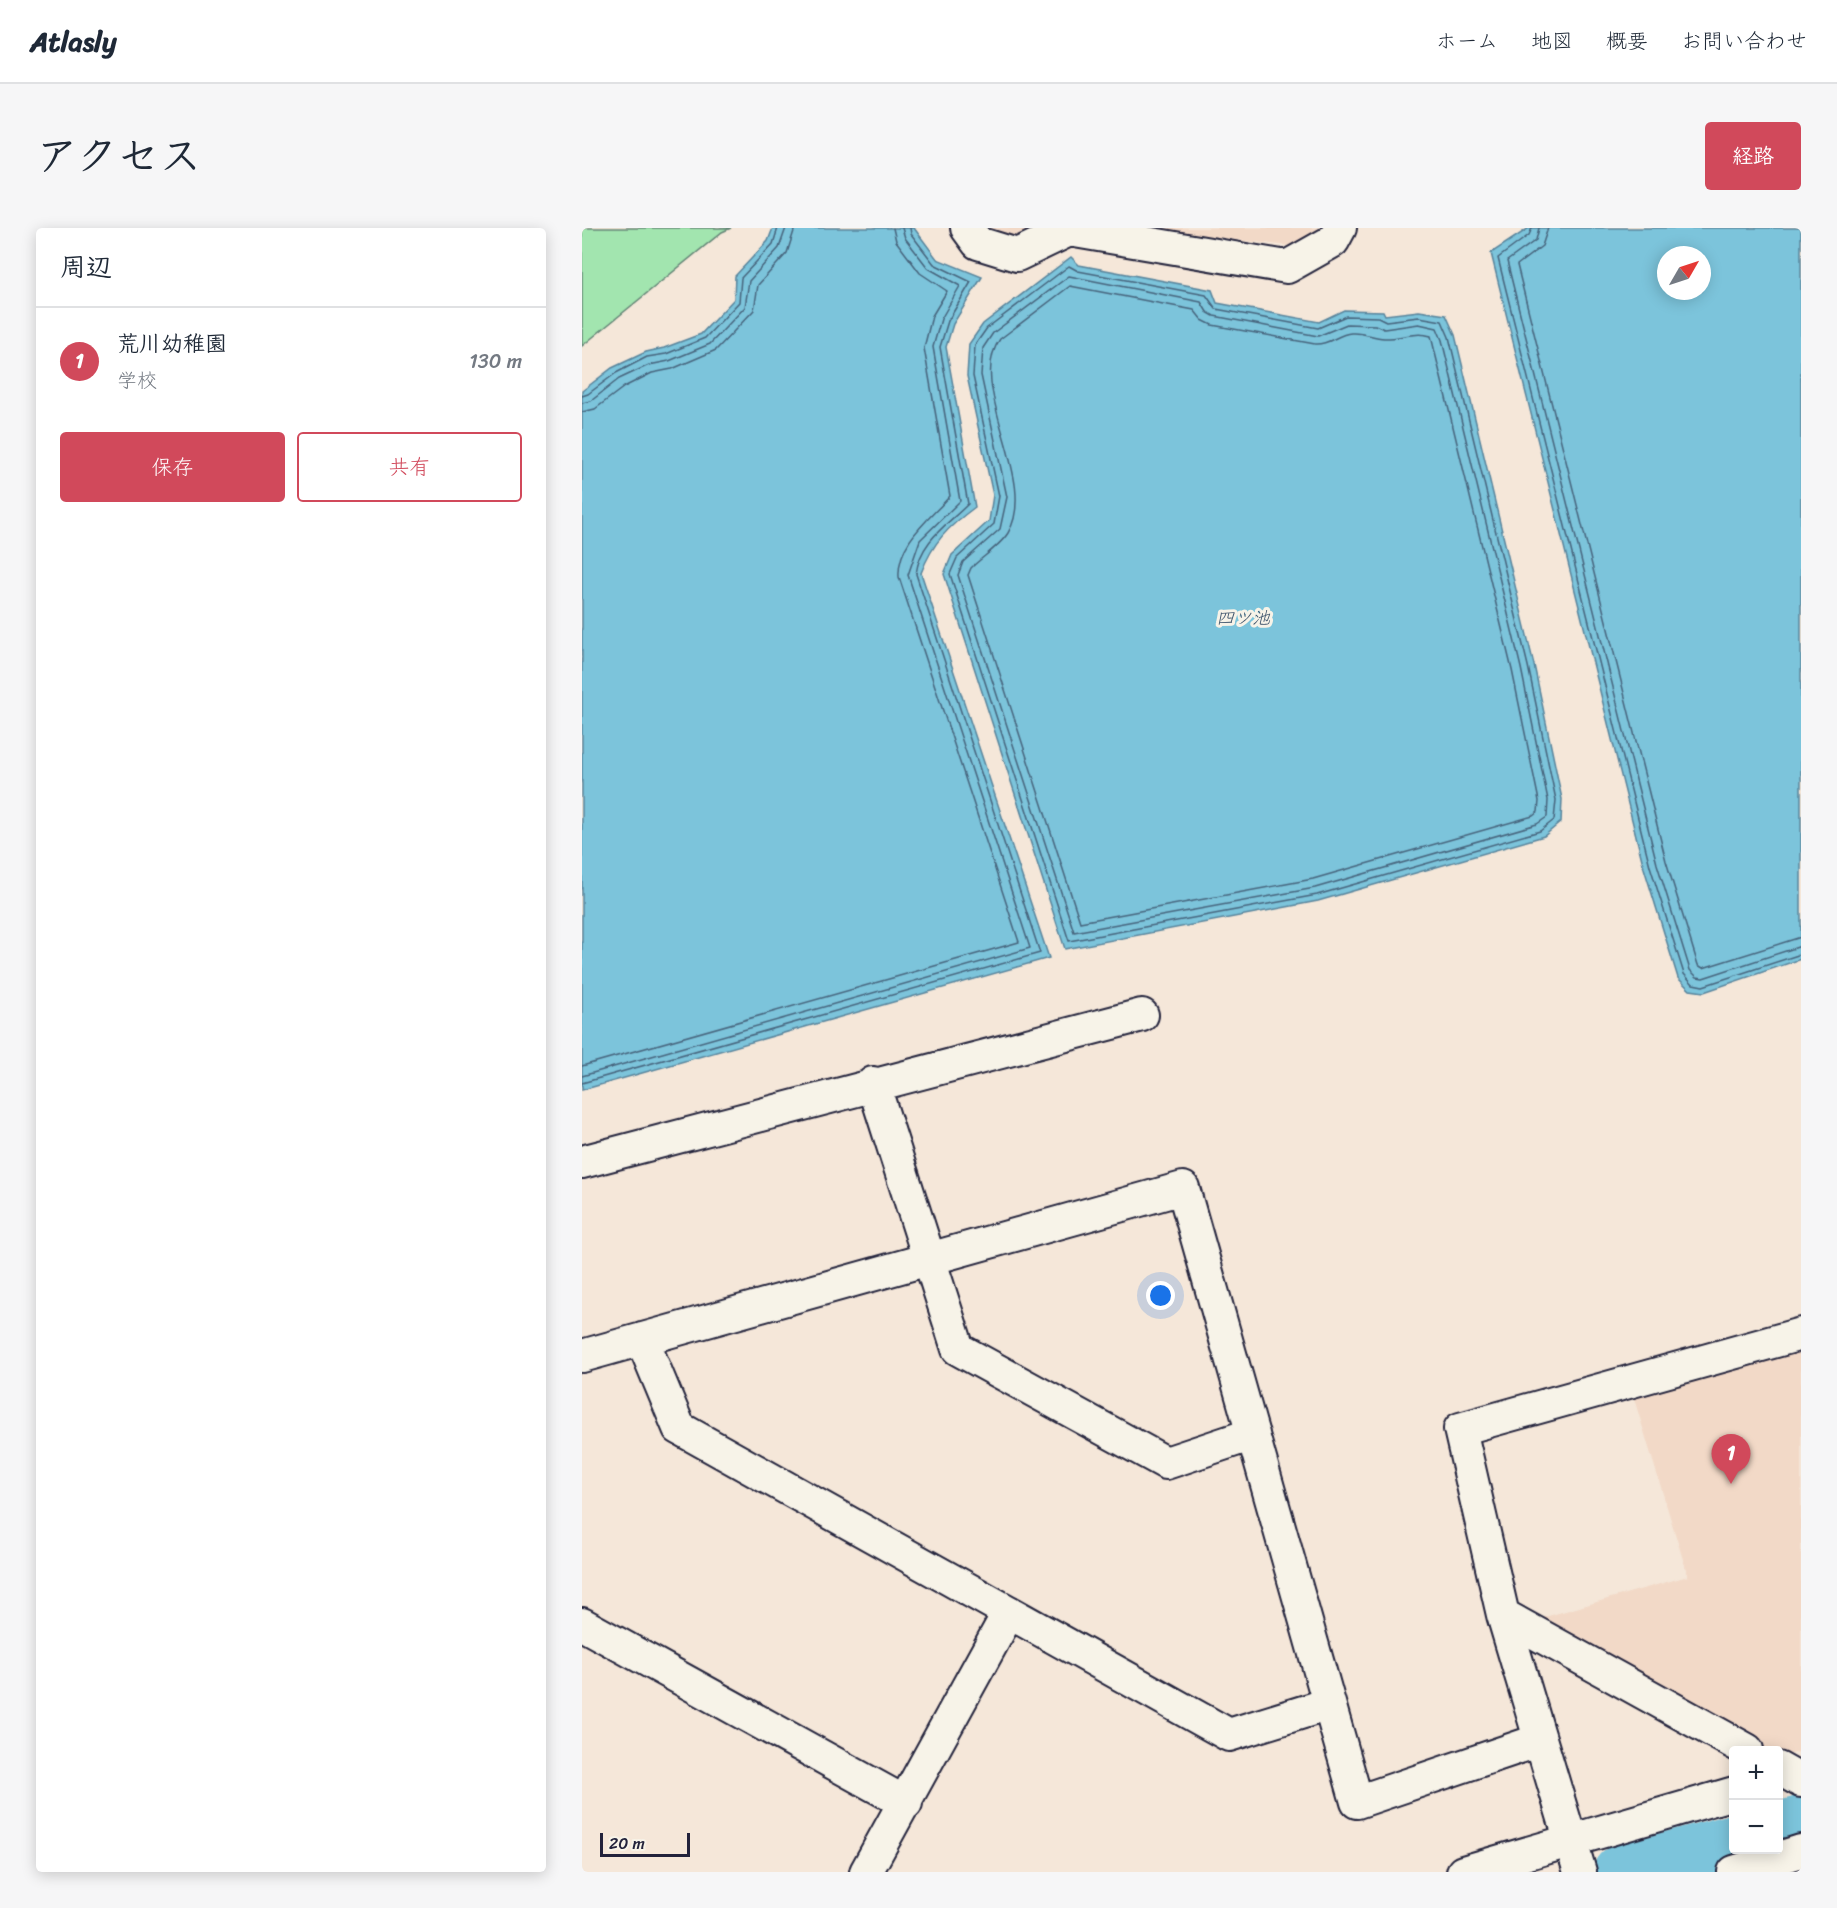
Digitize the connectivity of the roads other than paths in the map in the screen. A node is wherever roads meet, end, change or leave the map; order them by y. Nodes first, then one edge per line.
1 (967, 228) edge
2 (1340, 228) edge
3 (1142, 1015) dead end
4 (873, 1083) junction
5 (582, 1162) edge
6 (929, 1259) junction
7 (1801, 1334) edge
8 (642, 1339) junction
9 (582, 1356) edge
10 (1253, 1434) junction
11 (1009, 1612) junction
12 (1503, 1615) junction
13 (582, 1623) edge
14 (1329, 1704) junction
15 (1540, 1740) junction
16 (1740, 1746) edge
17 (1729, 1794) edge
18 (906, 1803) junction
19 (1569, 1841) junction
20 (1801, 1851) edge
21 (866, 1872) edge
22 (1463, 1872) edge
23 (1580, 1872) edge
24 (1734, 1872) edge

1 - 2 street
3 - 4 street
4 - 5 street
4 - 6 street
6 - 8 street
6 - 10 street
6 - 10 street
7 - 12 street
8 - 9 street
8 - 11 street
10 - 14 street
11 - 14 street
11 - 18 street
12 - 15 street
12 - 16 street
13 - 18 street
14 - 15 street
15 - 19 street
17 - 19 street
18 - 21 street
19 - 22 street
19 - 23 street
20 - 24 street

